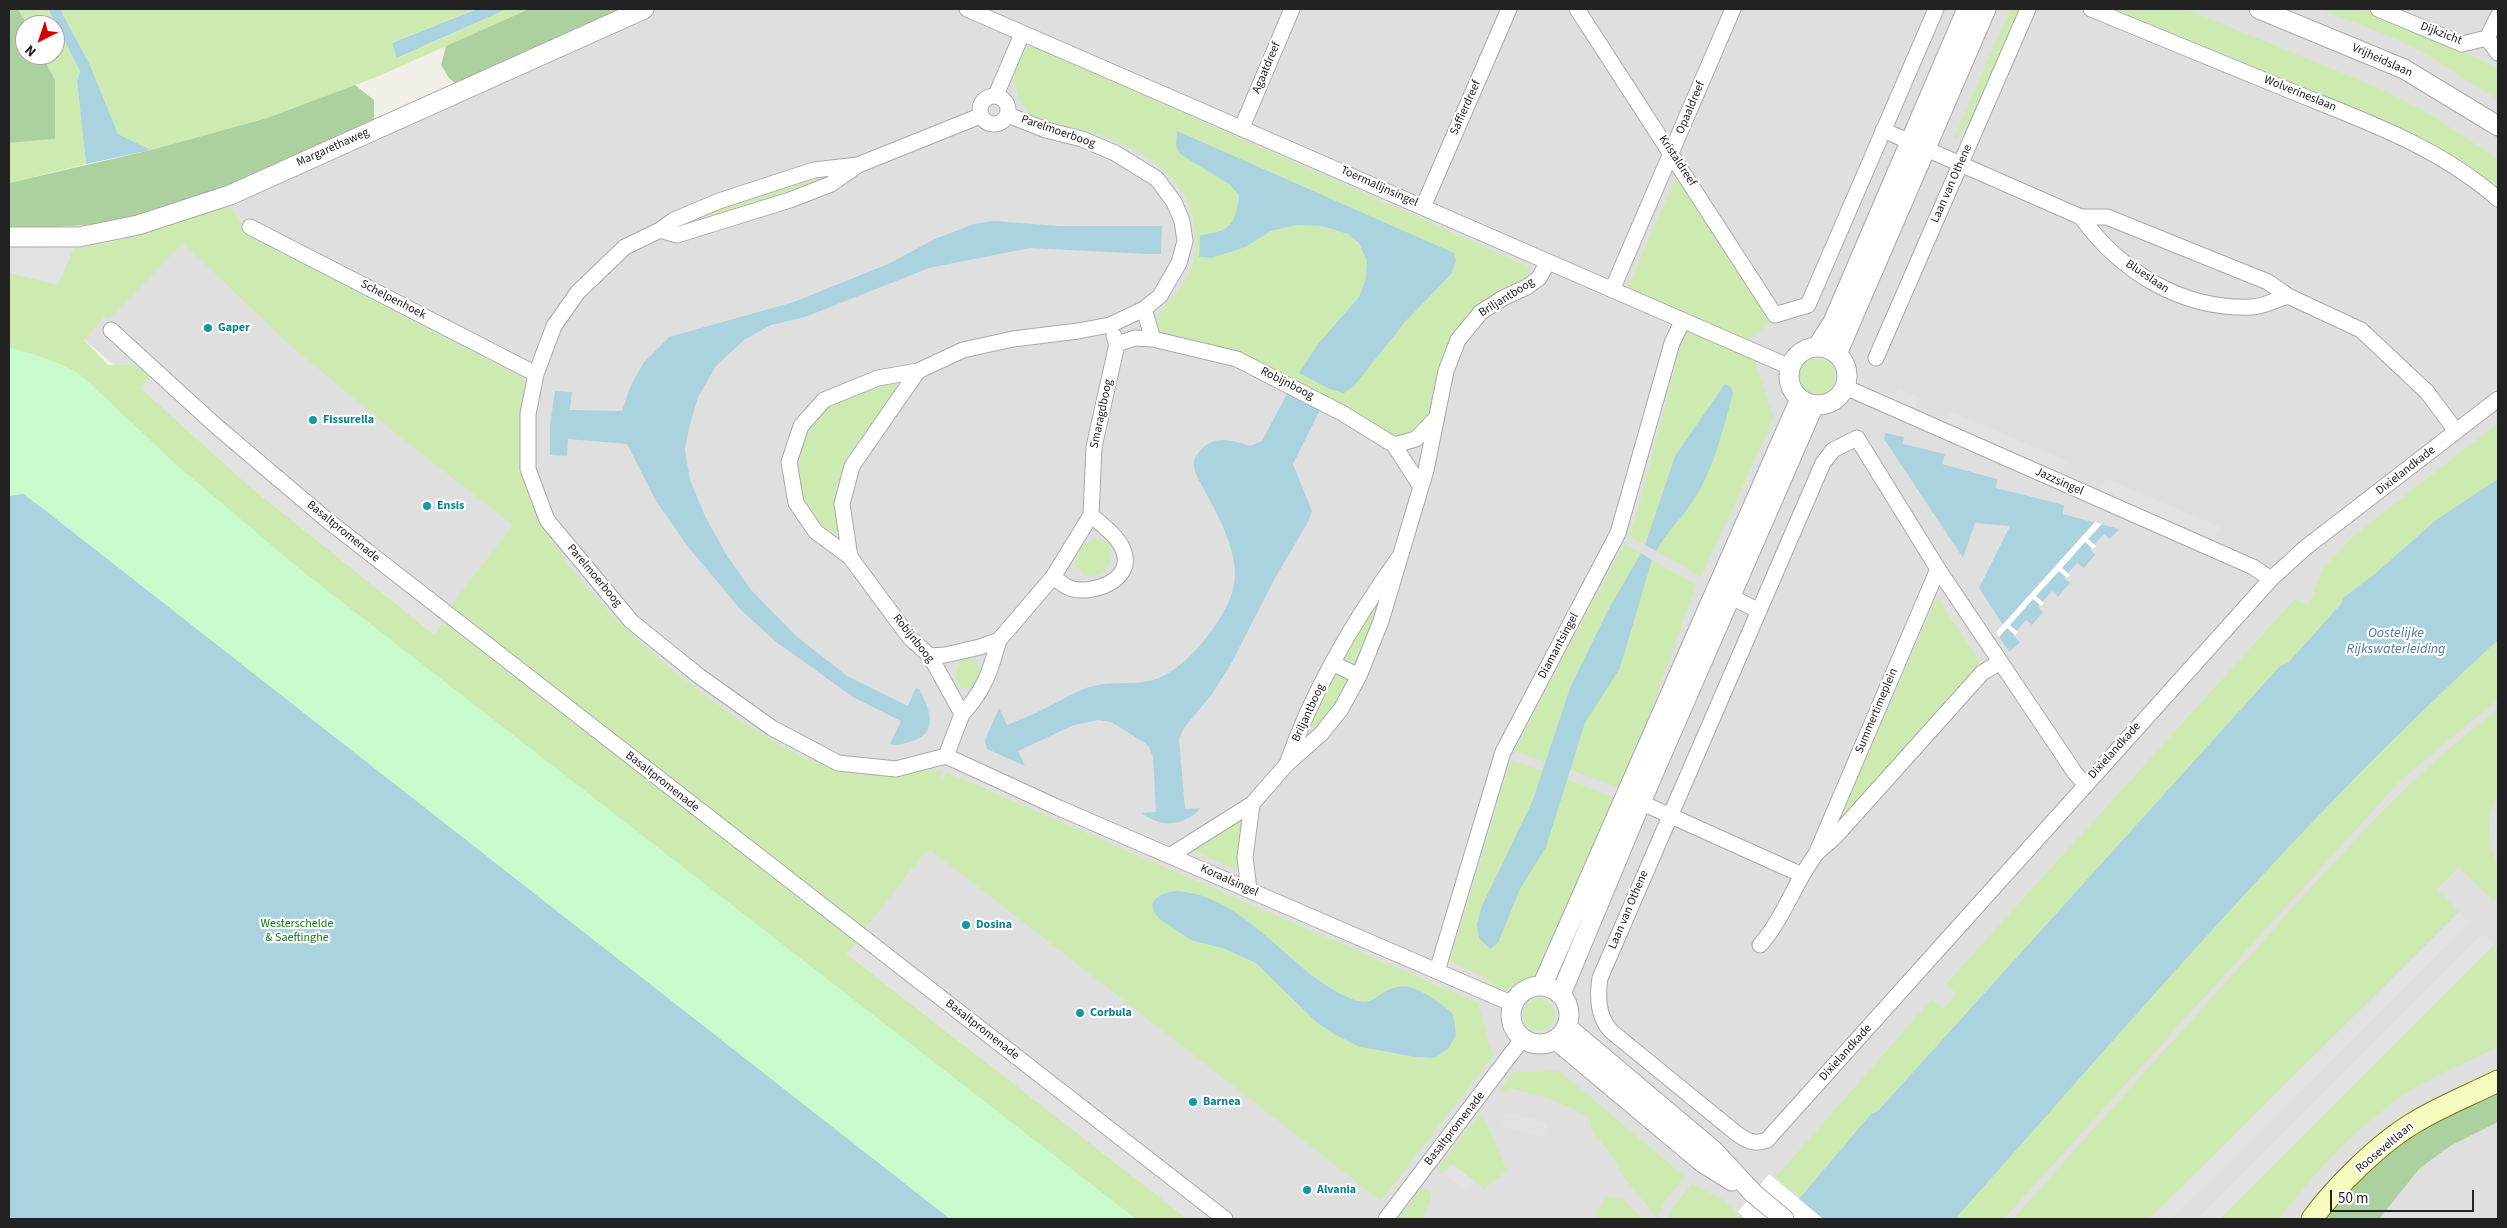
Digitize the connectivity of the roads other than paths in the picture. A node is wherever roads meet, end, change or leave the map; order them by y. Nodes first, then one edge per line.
1 (644, 9) edge
2 (967, 9) edge
3 (1292, 9) edge
4 (1509, 9) edge
5 (1577, 9) edge
6 (1733, 9) edge
7 (1936, 9) edge
8 (1968, 9) edge
9 (1986, 9) edge
10 (2028, 9) edge
11 (2091, 9) edge
12 (2259, 9) edge
13 (2378, 9) edge
14 (2498, 16) edge
15 (1022, 34) junction
16 (2487, 38) junction
17 (2498, 53) edge
18 (996, 95) junction
19 (1008, 115) junction
20 (980, 116) junction
21 (2498, 126) edge
22 (1242, 127) junction
23 (1882, 130) junction
24 (1917, 145) junction
25 (1672, 153) junction
26 (1961, 163) junction
27 (858, 166) junction
28 (2498, 199) edge
29 (1423, 207) junction
30 (2081, 217) junction
31 (250, 227) dead end
32 (660, 230) junction
33 (9, 238) edge
34 (1548, 262) junction
35 (1612, 290) junction
36 (2288, 296) junction
37 (1144, 309) junction
38 (1682, 322) junction
39 (1110, 325) junction
40 (110, 330) dead end
41 (1153, 339) junction
42 (1117, 344) junction
43 (1817, 347) junction
44 (1837, 354) junction
45 (1876, 358) dead end
46 (1790, 367) junction
47 (918, 371) junction
48 (536, 374) junction
49 (1845, 387) junction
50 (2498, 400) edge
51 (1807, 402) junction
52 (1436, 418) junction
53 (2456, 432) junction
54 (1394, 445) junction
55 (1420, 487) junction
56 (1091, 515) junction
57 (1400, 556) junction
58 (850, 557) junction
59 (1938, 569) junction
60 (1053, 577) junction
61 (2271, 579) junction
62 (1723, 593) junction
63 (1759, 611) junction
64 (999, 640) junction
65 (930, 656) junction
66 (2000, 662) junction
67 (1332, 663) junction
68 (1359, 676) junction
69 (962, 714) junction
70 (946, 756) junction
71 (1287, 764) junction
72 (2085, 784) junction
73 (1633, 799) junction
74 (1252, 804) junction
75 (1670, 815) junction
76 (1816, 854) junction
77 (1171, 855) junction
78 (1800, 874) junction
79 (1250, 890) junction
80 (1760, 945) dead end
81 (1437, 971) junction
82 (1542, 986) junction
83 (1561, 994) junction
84 (1513, 1004) junction
85 (1561, 1033) junction
86 (1524, 1038) junction
87 (2498, 1081) edge
88 (1767, 1140) joint
89 (1225, 1219) edge
90 (1386, 1219) edge
91 (1784, 1219) edge
92 (2312, 1219) edge

1 - 33 street, Margarethaweg
2 - 15 street, Toermalijnsingel
3 - 22 street, Agaatdreef
4 - 29 street, Saffierdreef
5 - 25 street, Kristaldreef
6 - 25 street, Opaaldreef
7 - 23 street
8 - 24 street
9 - 24 street
10 - 26 street, Laan van Othene
11 - 28 street, Wolverineslaan
12 - 21 street, Vrijheidslaan
13 - 16 street, Dijkzicht
14 - 16 street
15 - 18 street
15 - 22 street, Toermalijnsingel
16 - 17 street
18 - 19 street, Parelmoerboog
18 - 20 street
19 - 20 street, Parelmoerboog
19 - 37 street, Parelmoerboog
20 - 27 street, Parelmoerboog
22 - 29 street, Toermalijnsingel
23 - 24 street, Blueslaan
23 - 25 street, Kristaldreef
24 - 26 street, Blueslaan
24 - 43 street
24 - 44 street
25 - 35 street, Opaaldreef
26 - 30 street, Blueslaan
26 - 45 street, Laan van Othene
27 - 32 street, Parelmoerboog
27 - 32 street, Parelmoerboog
29 - 34 street, Toermalijnsingel
30 - 36 street, Blueslaan
30 - 36 street, Blueslaan
31 - 48 street, Schelpenhoek
32 - 48 street, Parelmoerboog
34 - 35 street, Toermalijnsingel
34 - 52 street, Briljantboog
35 - 38 street, Toermalijnsingel
36 - 53 street, Blueslaan
37 - 39 street, Parelmoerboog
37 - 41 street
38 - 46 street, Toermalijnsingel
38 - 81 street, Diamantsingel
39 - 42 street
39 - 47 street, Robijnboog
40 - 89 street, Basaltpromenade
41 - 42 street, Robijnboog
41 - 54 street, Robijnboog
42 - 56 street, Smaragdboog
43 - 44 street
43 - 46 street
44 - 49 street
46 - 51 street
47 - 58 street, Robijnboog
47 - 58 street, Robijnboog
48 - 70 street, Parelmoerboog
49 - 51 street
49 - 61 street, Jazzsingel
50 - 53 street, Dixielandkade
51 - 62 street
52 - 54 street
52 - 55 street, Briljantboog
53 - 61 street, Dixielandkade
54 - 55 street, Robijnboog
55 - 57 street, Briljantboog
56 - 60 street, Smaragdboog
56 - 60 street
57 - 67 street, Briljantboog
57 - 68 street, Briljantboog
58 - 65 street, Robijnboog
59 - 63 street, Laan van Othene
59 - 66 street
59 - 76 street, Summertimeplein
60 - 64 street, Smaragdboog
61 - 72 street, Dixielandkade
62 - 63 street
62 - 73 street
63 - 75 street, Laan van Othene
64 - 65 street
64 - 69 street, Smaragdboog
65 - 69 street, Robijnboog
66 - 72 street
66 - 76 street, Summertimeplein
67 - 68 street
67 - 71 street, Briljantboog
68 - 71 street, Briljantboog
69 - 70 street
70 - 77 street, Koraalsingel
71 - 74 street, Briljantboog
72 - 88 street, Dixielandkade
73 - 75 street
73 - 82 street
73 - 83 street
74 - 77 street, Briljantboog
74 - 79 street
75 - 78 street
75 - 88 street, Laan van Othene
76 - 78 street, Summertimeplein
77 - 79 street, Koraalsingel
78 - 80 street, Summertimeplein
79 - 81 street, Koraalsingel
81 - 84 street, Koraalsingel
82 - 83 street
82 - 84 street
83 - 85 street
84 - 86 street
85 - 86 street
85 - 91 street
86 - 90 street, Basaltpromenade
87 - 92 main road, Rooseveltlaan

